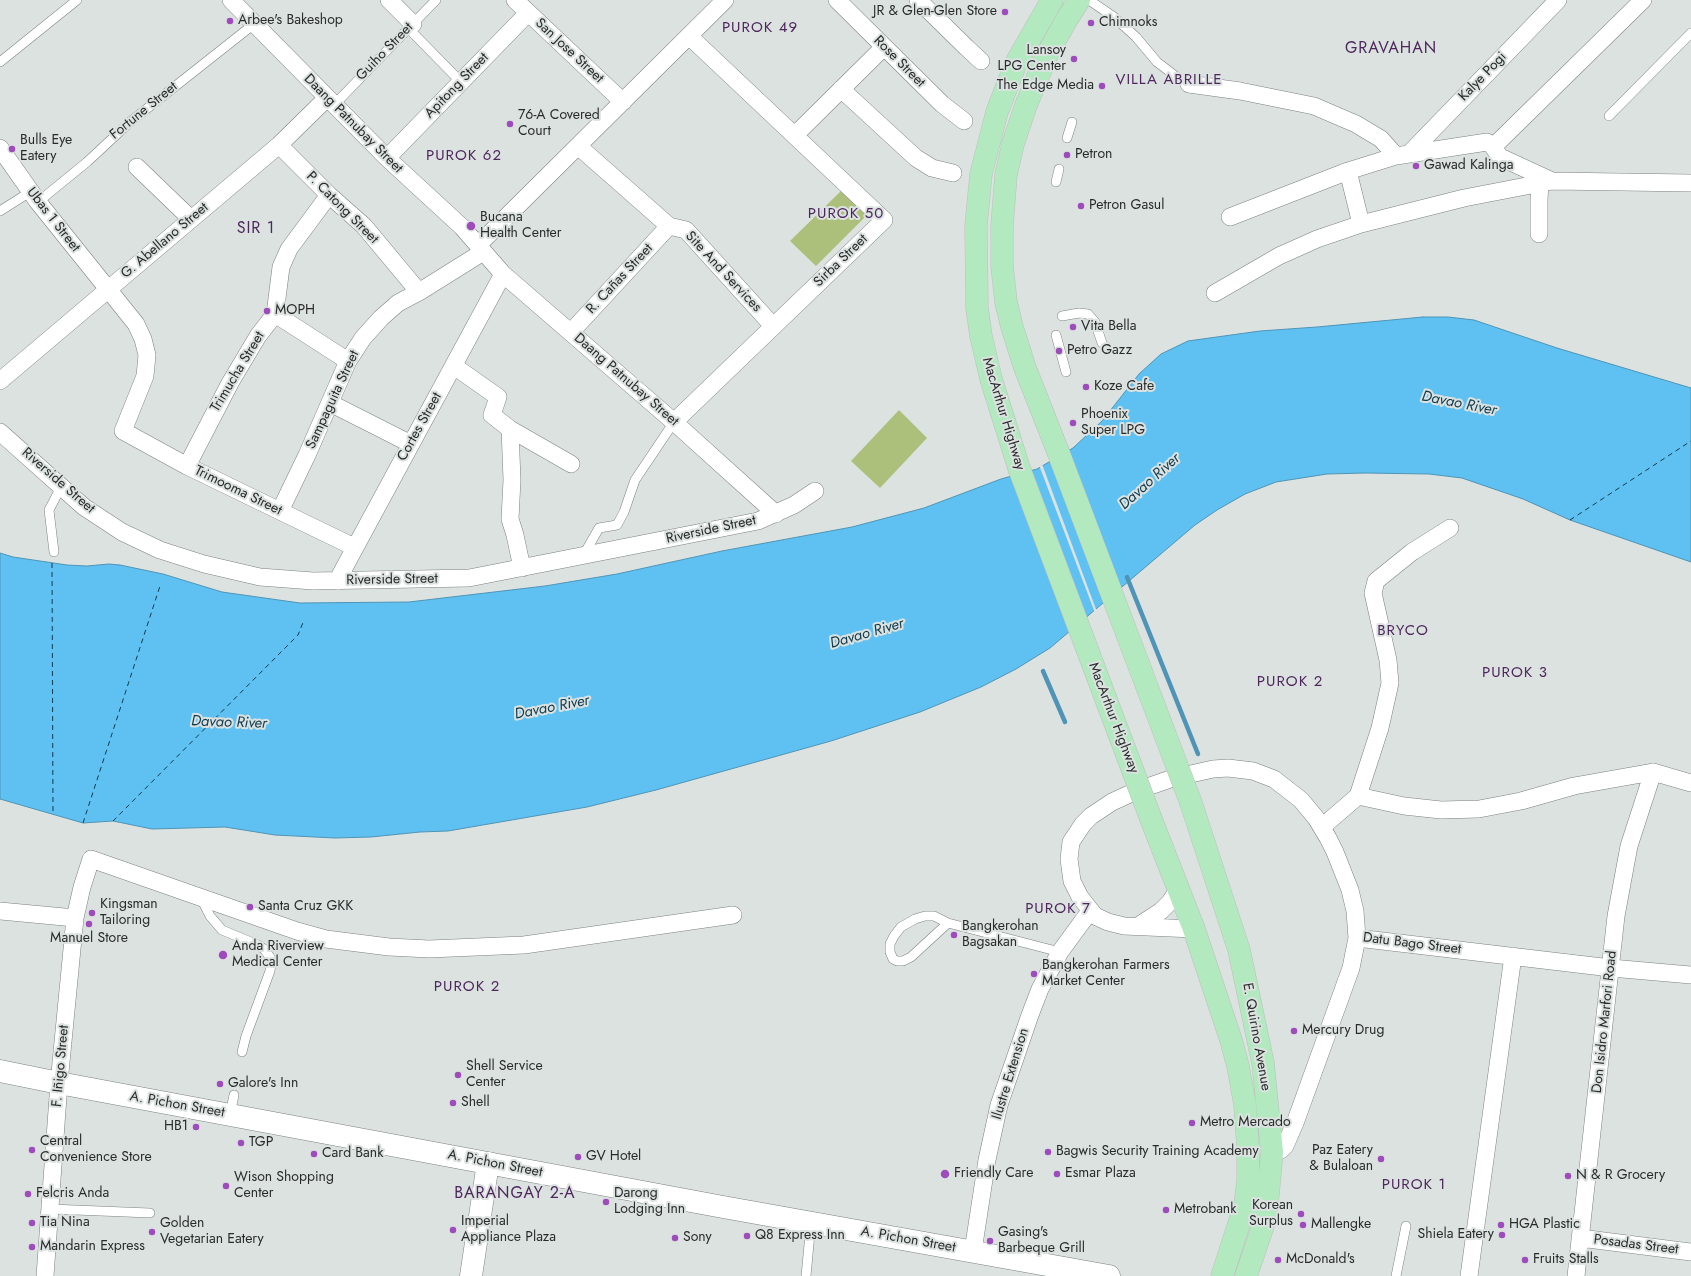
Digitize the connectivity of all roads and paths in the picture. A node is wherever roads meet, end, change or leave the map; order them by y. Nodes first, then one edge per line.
1 (77, 0) edge
2 (231, 0) edge
3 (388, 0) edge
4 (436, 0) edge
5 (515, 0) edge
6 (725, 0) edge
7 (837, 0) edge
8 (918, 0) edge
9 (1080, 0) edge
10 (1089, 0) edge
11 (1558, 0) edge
12 (1643, 0) edge
13 (1046, 2) edge
14 (528, 13) junction
15 (1067, 19) junction
16 (254, 24) junction
17 (410, 26) junction
18 (1691, 33) edge
19 (689, 36) junction
20 (884, 47) junction
21 (981, 61) dead end
22 (0, 62) edge
23 (461, 82) junction
24 (1190, 84) joint
25 (841, 89) junction
26 (330, 101) junction
27 (623, 102) junction
28 (1609, 116) dead end
29 (964, 121) dead end
30 (1072, 122) dead end
31 (795, 135) junction
32 (1067, 138) dead end
33 (278, 145) junction
34 (578, 146) junction
35 (1493, 147) junction
36 (0, 148) edge
37 (1403, 155) junction
38 (386, 158) junction
39 (137, 167) dead end
40 (1059, 169) dead end
41 (1348, 171) junction
42 (953, 173) dead end
43 (1056, 182) dead end
44 (1546, 182) junction
45 (1691, 183) edge
46 (329, 194) junction
47 (34, 197) junction
48 (0, 211) edge
49 (1230, 217) dead end
50 (191, 219) junction
51 (1361, 224) junction
52 (669, 226) junction
53 (1539, 234) dead end
54 (481, 248) junction
55 (503, 274) junction
56 (109, 289) junction
57 (419, 292) junction
58 (1215, 293) dead end
59 (275, 314) junction
60 (1062, 316) dead end
61 (773, 326) junction
62 (571, 332) junction
63 (1056, 335) dead end
64 (1102, 344) dead end
65 (348, 361) junction
66 (454, 366) junction
67 (1066, 372) dead end
68 (0, 381) edge
69 (330, 403) junction
70 (674, 422) junction
71 (510, 429) junction
72 (123, 430) joint
73 (0, 432) edge
74 (411, 444) junction
75 (571, 464) dead end
76 (187, 466) junction
77 (61, 487) junction
78 (815, 491) dead end
79 (280, 511) junction
80 (776, 514) junction
81 (1450, 528) dead end
82 (354, 547) junction
83 (54, 552) dead end
84 (583, 556) junction
85 (522, 568) junction
86 (337, 581) junction
87 (1653, 772) junction
88 (1691, 783) edge
89 (1358, 796) junction
90 (1152, 820) joint
91 (1322, 827) junction
92 (1179, 888) junction
93 (200, 897) junction
94 (0, 911) edge
95 (1090, 911) junction
96 (734, 914) dead end
97 (75, 918) junction
98 (948, 923) junction
99 (1138, 926) junction
100 (1194, 929) junction
101 (1357, 938) junction
102 (1060, 952) junction
103 (1513, 956) junction
104 (1611, 968) junction
105 (1691, 975) edge
106 (242, 1052) dead end
107 (0, 1071) edge
108 (59, 1083) junction
109 (1272, 1152) junction
110 (488, 1163) junction
111 (50, 1209) junction
112 (150, 1213) dead end
113 (810, 1223) junction
114 (1406, 1226) dead end
115 (1580, 1238) junction
116 (973, 1251) junction
117 (1691, 1252) edge
118 (45, 1276) edge
119 (471, 1276) edge
120 (806, 1276) edge
121 (1109, 1276) edge
122 (1222, 1276) edge
123 (1246, 1276) edge
124 (1396, 1276) edge
125 (1469, 1276) edge
126 (1576, 1276) edge

1 - 22 lane
2 - 16 street, Daang Patnubay Street
3 - 17 street
4 - 17 lane, Guiho Street
5 - 14 street, San Jose Street
6 - 19 street
7 - 20 street, Rose Street
8 - 21 street
9 - 15 main road
10 - 24 lane
11 - 37 street, Kalye Pogi
12 - 35 street
13 - 15 main road
13 - 90 main road, MacArthur Highway, bridge
14 - 23 street, Apitong Street
14 - 27 street, San Jose Street
15 - 109 main road, E. Quirino Avenue, bridge
16 - 26 street, Daang Patnubay Street
16 - 47 lane, Fortune Street
17 - 23 lane
17 - 26 lane, Guiho Street
18 - 28 lane
19 - 27 street
19 - 31 street, Sirba Street
20 - 25 street
20 - 29 street, Rose Street
23 - 38 street, Apitong Street
24 - 37 street
25 - 31 street
25 - 42 street
26 - 33 street, G. Abellano Street
26 - 38 street, Daang Patnubay Street
27 - 34 street
30 - 32 lane
31 - 61 street, Sirba Street
33 - 46 street, P. Catong Street
33 - 50 street, G. Abellano Street
34 - 52 street, Site And Services
34 - 54 street
35 - 37 street
35 - 44 street
36 - 47 street, Ubas 1 Street
37 - 41 street
38 - 54 street, Daang Patnubay Street
39 - 50 street
40 - 43 lane
41 - 49 street
41 - 51 street
44 - 45 street
44 - 51 street
44 - 53 street
46 - 57 street, P. Catong Street
46 - 59 street
47 - 48 lane, Fortune Street
47 - 56 street, Ubas 1 Street
50 - 56 street, G. Abellano Street
51 - 58 street
52 - 61 street, Site And Services
52 - 62 street, R. Cañas Street
54 - 55 street, Daang Patnubay Street
54 - 57 street, Sampaguita Street
55 - 62 street, Daang Patnubay Street
55 - 66 street, Cortes Street
56 - 68 street, G. Abellano Street
56 - 72 street, Ubas 1 Street
57 - 65 street, Sampaguita Street
59 - 65 street
59 - 76 street, Trimucha Street
60 - 64 lane
61 - 70 street, Sirba Street
62 - 70 street, Daang Patnubay Street
63 - 67 lane
65 - 69 street, Sampaguita Street
66 - 71 street
66 - 74 street, Cortes Street
69 - 74 street
69 - 79 street, Sampaguita Street
70 - 80 street, Daang Patnubay Street
70 - 84 lane
71 - 75 street
71 - 85 street
72 - 76 street, Trimooma Street
73 - 77 street, Riverside Street
74 - 82 street, Cortes Street
76 - 79 street, Trimooma Street
77 - 83 lane
77 - 86 street, Riverside Street
78 - 80 street, Riverside Street
79 - 82 street, Trimooma Street
80 - 84 street, Riverside Street
81 - 89 street
82 - 86 street, Cortes Street
84 - 85 street, Riverside Street
85 - 86 street, Riverside Street
87 - 88 street
87 - 89 street
87 - 104 street, Don Isidro Marfori Road
89 - 91 street
90 - 92 main road, E. Quirino Avenue
91 - 95 street, Datu Bago Street
91 - 101 street, Datu Bago Street
92 - 99 street
92 - 100 main road, E. Quirino Avenue
93 - 96 street
93 - 97 street, F. Iñigo Street
93 - 106 lane
94 - 97 street
95 - 99 street
95 - 102 street, Ilustre Extension
97 - 108 street, F. Iñigo Street
98 - 98 lane
98 - 102 lane
99 - 100 street
100 - 122 main road, E. Quirino Avenue
101 - 103 street, Datu Bago Street
101 - 109 street
102 - 116 street, Ilustre Extension
103 - 104 street, Datu Bago Street
103 - 125 street
104 - 105 street, Datu Bago Street
104 - 115 street, Don Isidro Marfori Road
107 - 108 main road, A. Pichon Street
108 - 110 main road, A. Pichon Street
108 - 111 street, F. Iñigo Street
109 - 123 main road, E. Quirino Avenue
110 - 113 main road, A. Pichon Street
110 - 119 main road
111 - 112 lane
111 - 118 street, F. Iñigo Street
113 - 116 main road, A. Pichon Street
113 - 120 lane
114 - 124 lane
115 - 117 street, Posadas Street
115 - 126 street, Don Isidro Marfori Road
116 - 121 main road, A. Pichon Street

